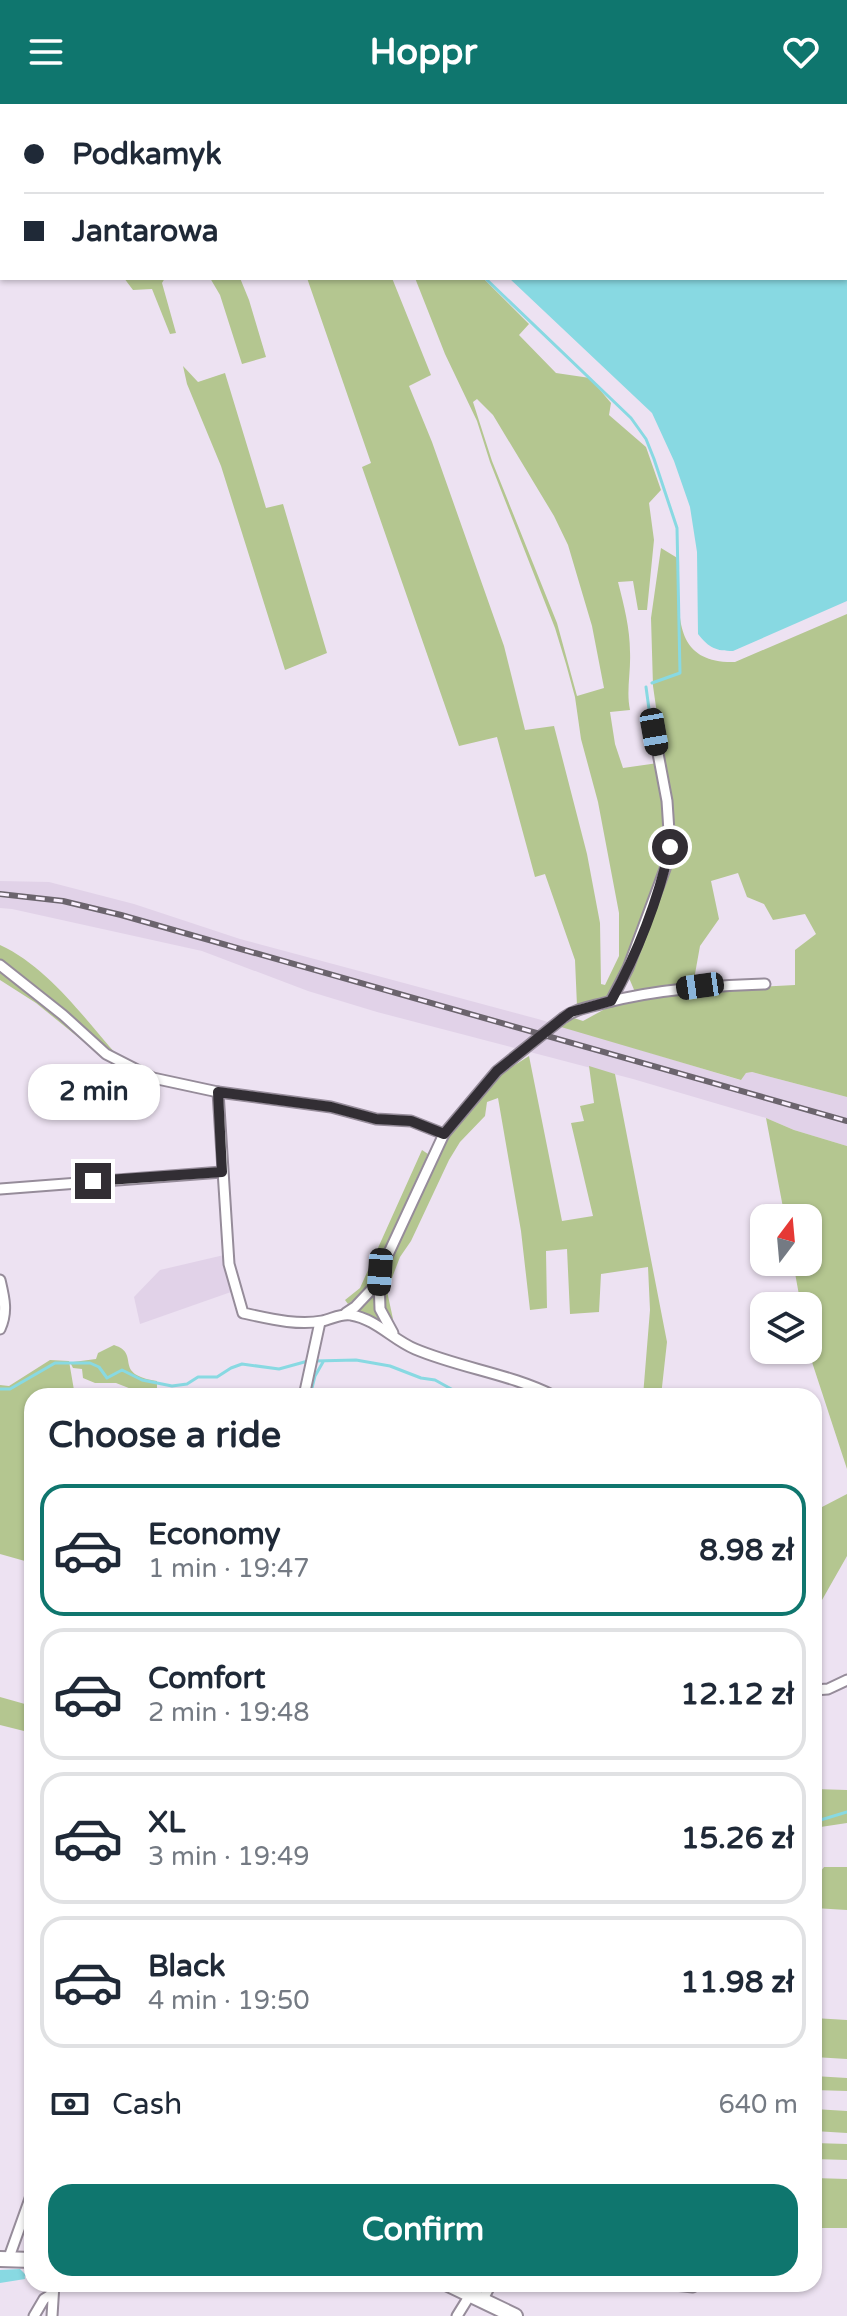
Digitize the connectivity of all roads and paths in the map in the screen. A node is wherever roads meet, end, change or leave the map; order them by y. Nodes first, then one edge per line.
1 (654, 732) dead end
2 (0, 965) edge
3 (765, 984) dead end
4 (611, 1001) junction
5 (218, 1092) junction
6 (444, 1134) junction
7 (222, 1172) junction
8 (0, 1189) edge
9 (380, 1272) junction
10 (0, 1280) edge
11 (346, 1313) junction
12 (320, 1322) junction
13 (0, 1329) edge
14 (397, 1338) junction
15 (306, 1388) edge
16 (539, 1388) edge
17 (847, 1680) edge
18 (822, 1689) edge
19 (24, 2212) edge
20 (4, 2260) edge
21 (50, 2292) edge
22 (53, 2292) edge
23 (464, 2292) edge
24 (482, 2292) edge
25 (476, 2298) junction
26 (34, 2316) edge
27 (52, 2316) edge
28 (457, 2316) edge
29 (515, 2316) edge

1 - 4 street
2 - 5 street
3 - 4 street
4 - 6 street
5 - 6 street
5 - 7 street
6 - 9 street
7 - 8 street
7 - 12 street
9 - 11 street
9 - 14 street
10 - 13 street
11 - 12 street
11 - 14 street
12 - 15 street
14 - 16 street
17 - 18 street
19 - 20 street
21 - 26 street
22 - 27 street
23 - 25 street
24 - 25 street
25 - 28 street
25 - 29 street

